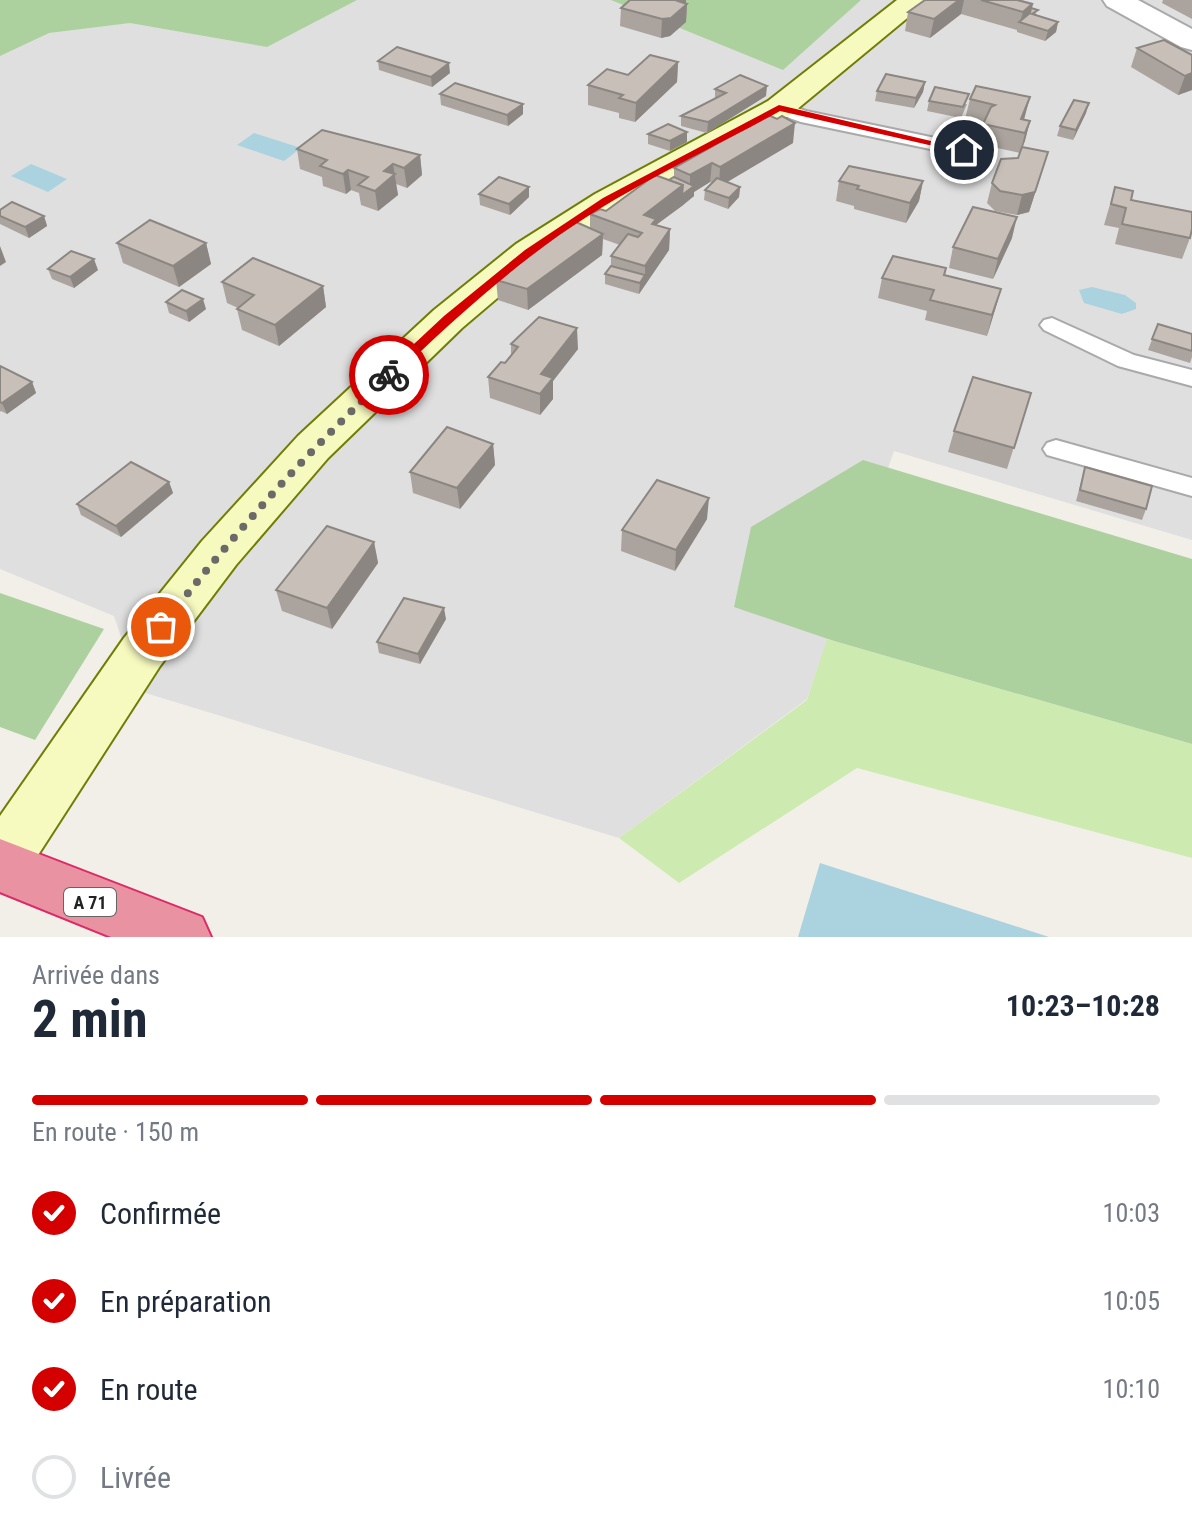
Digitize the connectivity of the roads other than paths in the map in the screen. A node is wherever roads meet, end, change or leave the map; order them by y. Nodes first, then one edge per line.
1 (915, 0) edge
2 (1117, 0) edge
3 (1192, 41) edge
4 (769, 114) junction
5 (964, 150) dead end
6 (914, 158) dead end
7 (1052, 325) dead end
8 (1192, 378) edge
9 (1056, 449) dead end
10 (1192, 487) edge
11 (0, 865) edge
12 (181, 937) edge

1 - 4 main road
2 - 3 street
4 - 5 lane
4 - 6 lane
4 - 11 main road
7 - 8 lane
9 - 10 lane
11 - 12 highway, A 71

